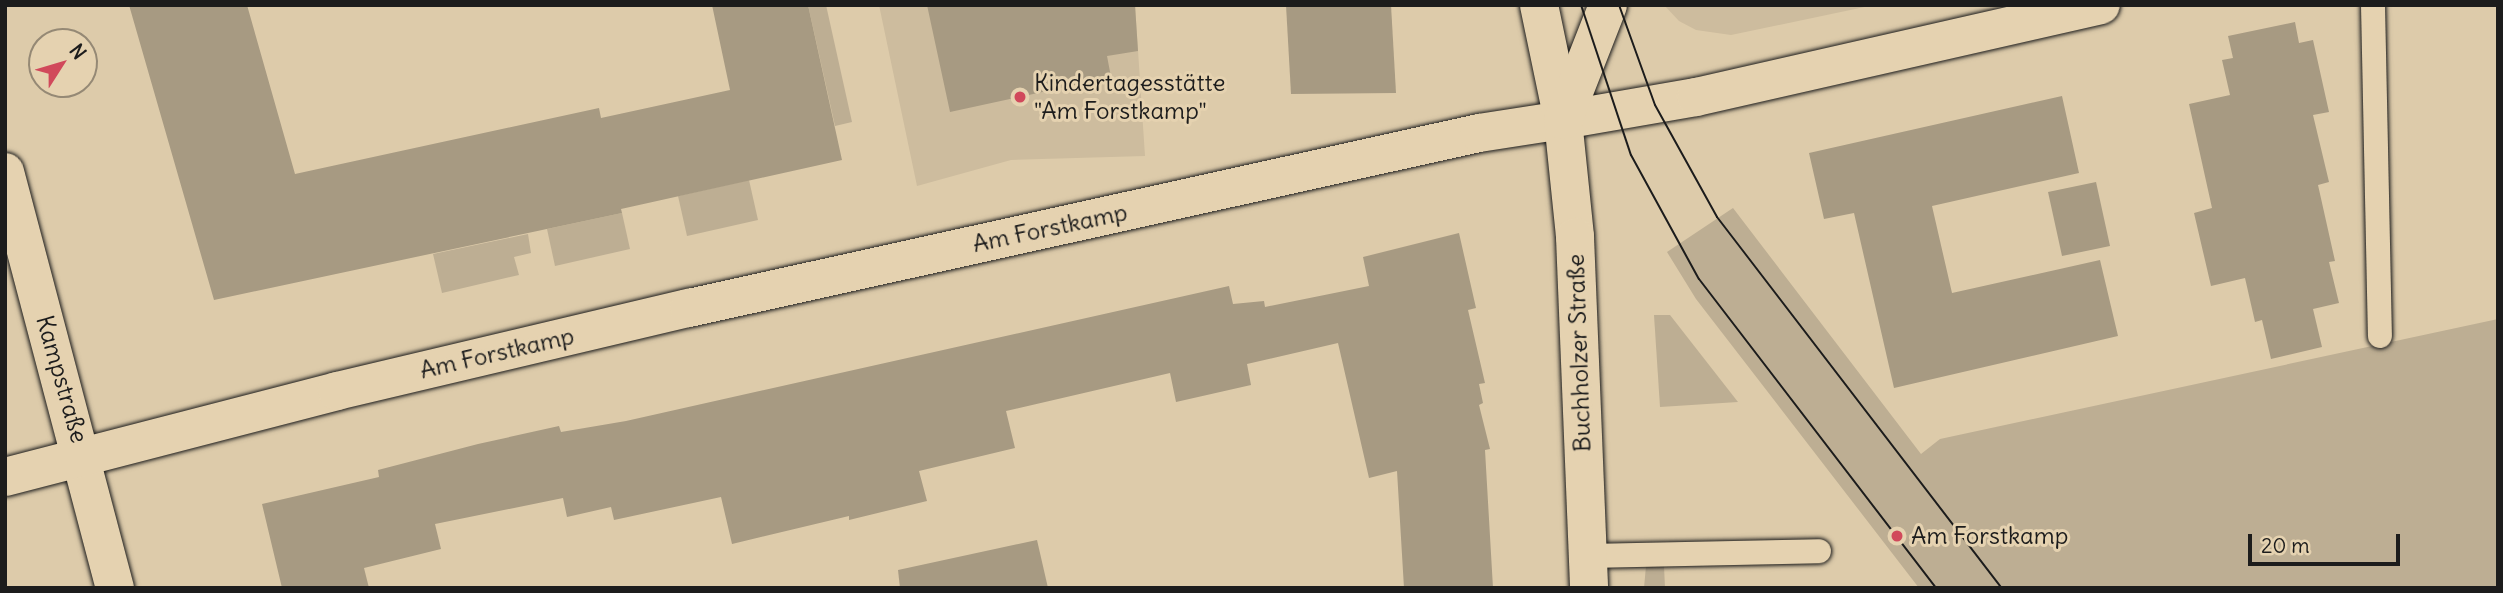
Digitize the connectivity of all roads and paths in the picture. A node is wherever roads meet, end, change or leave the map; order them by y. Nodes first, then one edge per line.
1 (1539, 5) edge
2 (1608, 5) edge
3 (2101, 5) edge
4 (2373, 5) edge
5 (1563, 120) junction
6 (5, 172) edge
7 (2380, 336) dead end
8 (84, 457) junction
9 (5, 477) edge
10 (1819, 551) dead end
11 (1589, 572) edge
12 (115, 588) edge

1 - 5 street, Buchholzer Straße
2 - 5 street, Buchholzer Straße
3 - 5 street, Am Forstkamp
4 - 7 lane
5 - 8 street, Am Forstkamp
5 - 11 street, Buchholzer Straße
6 - 8 street, Kampstraße
8 - 9 street, Am Forstkamp
8 - 12 street, Kampstraße
10 - 11 lane

